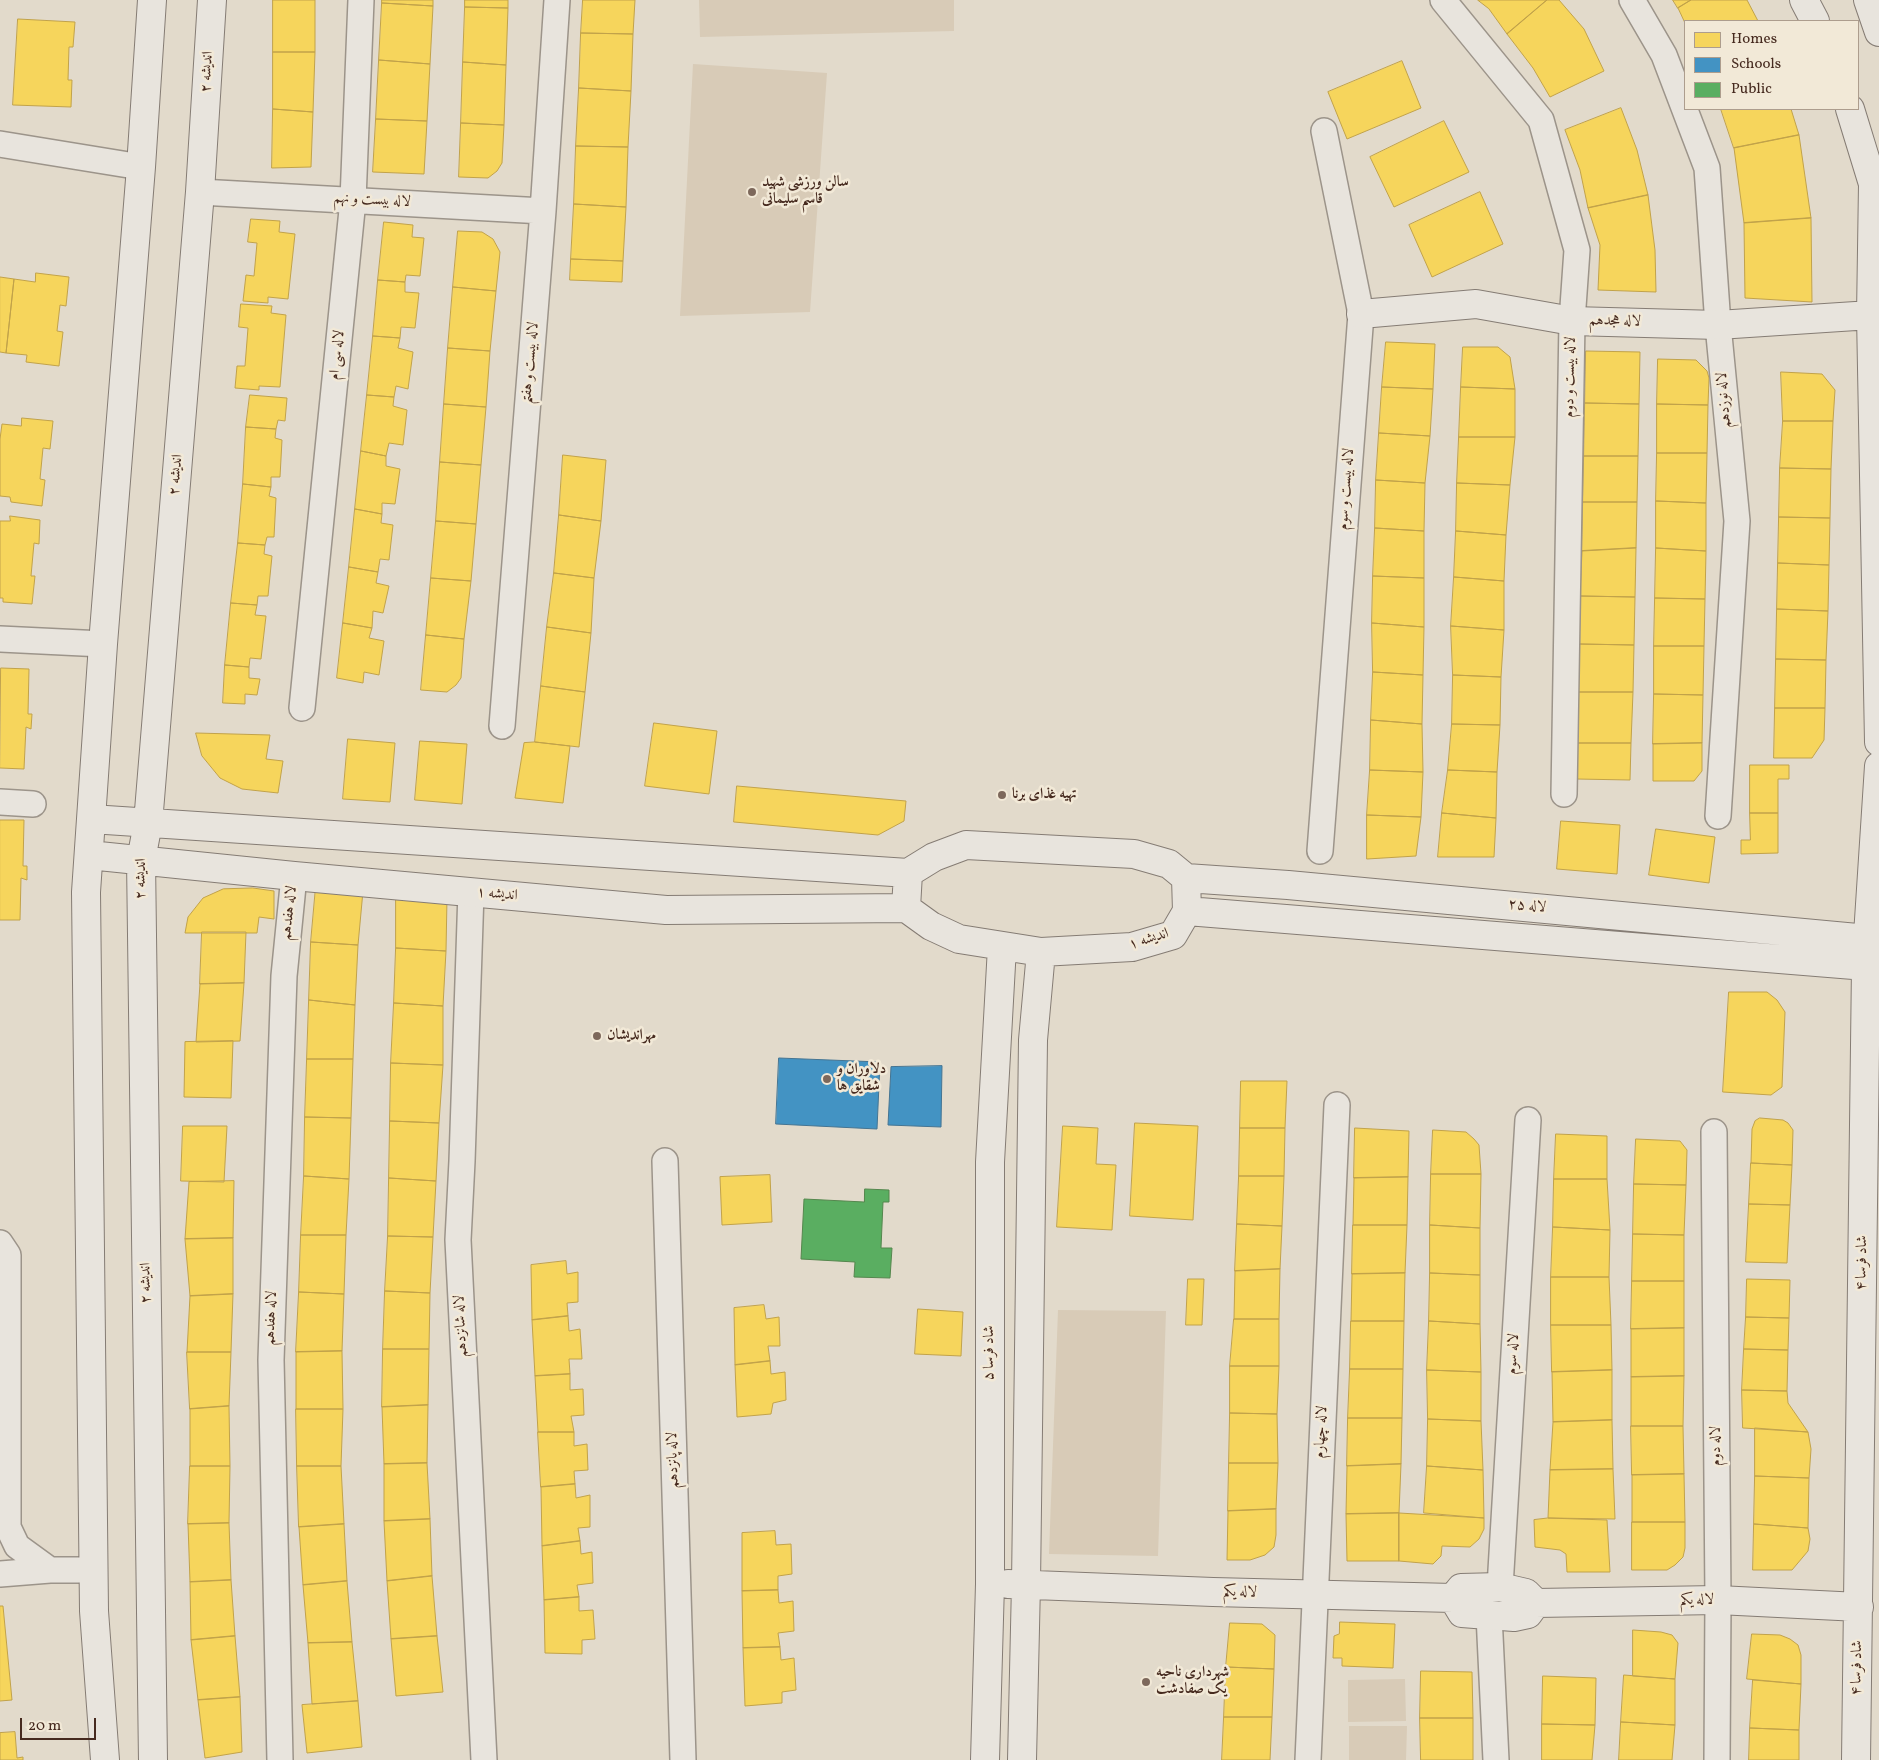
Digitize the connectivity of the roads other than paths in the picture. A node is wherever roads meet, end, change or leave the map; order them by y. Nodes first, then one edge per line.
1 (152, 0) edge
2 (212, 0) edge
3 (361, 0) edge
4 (557, 0) edge
5 (1443, 0) edge
6 (1632, 0) edge
7 (1804, 0) edge
8 (1868, 0) edge
9 (1814, 20) edge
10 (1879, 32) edge
11 (1684, 108) edge
12 (1685, 110) edge
13 (1850, 110) edge
14 (1324, 131) dead end
15 (0, 144) edge
16 (141, 167) junction
17 (200, 192) junction
18 (353, 200) junction
19 (543, 212) junction
20 (1360, 314) junction
21 (1871, 315) junction
22 (1572, 321) junction
23 (1718, 324) junction
24 (0, 639) edge
25 (103, 644) junction
26 (302, 708) dead end
27 (502, 726) dead end
28 (1879, 742) edge
29 (1879, 766) edge
30 (1564, 794) dead end
31 (0, 802) edge
32 (33, 804) dead end
33 (1718, 816) dead end
34 (91, 819) junction
35 (148, 823) junction
36 (1320, 850) dead end
37 (89, 855) junction
38 (141, 860) junction
39 (908, 873) junction
40 (294, 876) junction
41 (1186, 878) junction
42 (1288, 886) junction
43 (470, 892) junction
44 (906, 908) junction
45 (1187, 911) junction
46 (1285, 920) junction
47 (1868, 939) junction
48 (1002, 947) junction
49 (1041, 952) junction
50 (1866, 966) junction
51 (1337, 1105) dead end
52 (1528, 1120) dead end
53 (1714, 1132) dead end
54 (665, 1160) dead end
55 (0, 1243) edge
56 (8, 1545) edge
57 (50, 1570) junction
58 (94, 1570) junction
59 (0, 1574) edge
60 (990, 1584) junction
61 (1026, 1584) junction
62 (1500, 1588) junction
63 (1315, 1595) junction
64 (1453, 1598) junction
65 (1718, 1600) junction
66 (1536, 1603) junction
67 (1859, 1606) junction
68 (1489, 1615) junction
69 (106, 1760) edge
70 (153, 1760) edge
71 (280, 1760) edge
72 (484, 1760) edge
73 (683, 1760) edge
74 (985, 1760) edge
75 (1022, 1760) edge
76 (1308, 1760) edge
77 (1496, 1760) edge
78 (1717, 1760) edge
79 (1856, 1760) edge

1 - 16 street
2 - 17 street, اندیشه ۲
3 - 18 street, لاله سی ام
4 - 19 street, لاله بیست و هفتم
5 - 22 street, لاله بیست و دوم
6 - 11 street, لاله نوزدهم
7 - 9 street
8 - 10 street
12 - 23 street, لاله نوزدهم
13 - 21 street
14 - 20 street, لاله بیست و سوم
15 - 16 street
16 - 25 street
17 - 18 street, لاله بیست و نهم
17 - 35 street, اندیشه ۲
18 - 19 street, لاله بیست و نهم
18 - 26 street, لاله سی ام
19 - 27 street, لاله بیست و هفتم
20 - 22 street, لاله هجدهم
20 - 36 street, لاله بیست و سوم
21 - 23 street, لاله هجدهم
21 - 28 street
22 - 23 street, لاله هجدهم
22 - 30 street, لاله بیست و دوم
23 - 33 street, لاله نوزدهم
24 - 25 street
25 - 34 street
29 - 47 street, شاد فرسا ۴
31 - 32 street
34 - 35 street
34 - 37 street
35 - 38 street, اندیشه ۲
35 - 39 street
37 - 38 street, اندیشه ۱
37 - 58 street
38 - 40 street, اندیشه ۱
38 - 70 street, اندیشه ۲
39 - 41 street
39 - 44 street
40 - 43 street, اندیشه ۱
40 - 71 street, لاله هفدهم
41 - 42 street, لاله ۲۵
41 - 45 street
42 - 46 street
42 - 47 street, لاله ۲۵
43 - 44 street, اندیشه ۱
43 - 72 street, لاله شانزدهم
44 - 48 street, اندیشه ۱
45 - 46 street
45 - 49 street, اندیشه ۱
46 - 50 street
47 - 50 street, شاد فرسا ۴
48 - 49 street, اندیشه ۱
48 - 60 street, شاد فرسا ۵
49 - 61 street
50 - 67 street, شاد فرسا ۴
51 - 63 street, لاله چهارم
52 - 62 street, لاله سوم
53 - 65 street, لاله دوم
54 - 73 street, لاله پانزدهم
55 - 56 street
56 - 57 street
57 - 58 street
57 - 59 street
58 - 69 street
60 - 61 street, لاله یکم
60 - 74 street, شاد فرسا ۵
61 - 63 street, لاله یکم
61 - 75 street
62 - 64 street
62 - 66 street
63 - 64 street, لاله یکم
63 - 76 street, لاله چهارم
64 - 68 street
65 - 66 street, لاله یکم
65 - 67 street, لاله یکم
65 - 78 street, لاله دوم
66 - 68 street
67 - 79 street, شاد فرسا ۴
68 - 77 street

